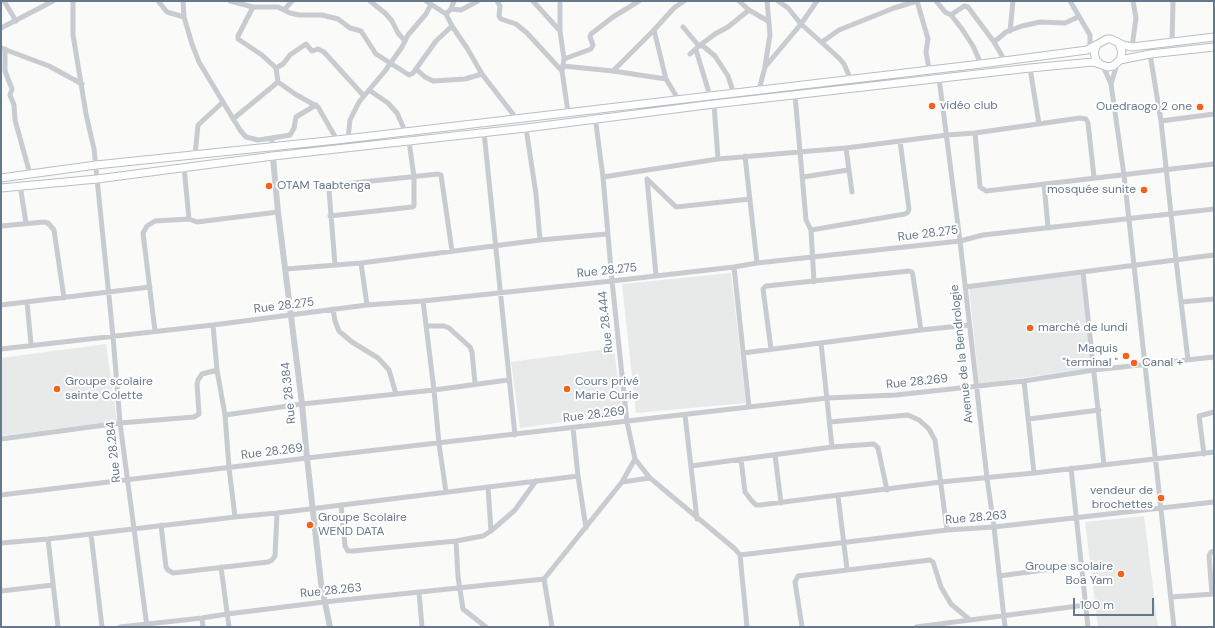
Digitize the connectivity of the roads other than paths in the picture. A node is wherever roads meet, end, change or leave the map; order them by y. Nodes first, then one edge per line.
1 (4, 1) edge
2 (53, 1) edge
3 (73, 1) edge
4 (158, 1) edge
5 (183, 1) edge
6 (230, 1) edge
7 (273, 1) edge
8 (292, 1) edge
9 (370, 1) edge
10 (454, 1) edge
11 (478, 1) edge
12 (497, 1) edge
13 (534, 1) edge
14 (560, 1) edge
15 (639, 1) edge
16 (676, 1) edge
17 (684, 1) edge
18 (739, 1) edge
19 (767, 1) edge
20 (778, 1) edge
21 (817, 1) edge
22 (936, 1) edge
23 (1013, 1) edge
24 (1070, 1) edge
25 (1133, 1) edge
26 (1172, 1) edge
27 (429, 3) edge
28 (254, 7) junction
29 (278, 7) junction
30 (674, 8) junction
31 (451, 9) junction
32 (284, 10) junction
33 (749, 10) junction
34 (446, 14) junction
35 (951, 15) junction
36 (184, 17) junction
37 (1078, 17) junction
38 (16, 21) junction
39 (768, 21) junction
40 (801, 24) junction
41 (452, 26) junction
42 (683, 27) dead end
43 (1, 28) edge
44 (654, 30) junction
45 (560, 31) junction
46 (1010, 31) junction
47 (1214, 37) edge
48 (405, 41) junction
49 (822, 42) junction
50 (994, 42) junction
51 (1172, 42) junction
52 (1119, 44) junction
53 (1097, 45) junction
54 (1132, 46) junction
55 (1214, 47) edge
56 (697, 48) junction
57 (1090, 48) junction
58 (3, 49) edge
59 (690, 54) dead end
60 (1150, 54) junction
61 (564, 59) junction
62 (1005, 61) junction
63 (1119, 62) junction
64 (390, 64) junction
65 (980, 64) junction
66 (1101, 64) junction
67 (765, 67) junction
68 (276, 68) junction
69 (1030, 68) junction
70 (416, 69) junction
71 (563, 69) junction
72 (929, 69) junction
73 (613, 71) junction
74 (482, 74) junction
75 (939, 78) junction
76 (666, 79) junction
77 (851, 80) junction
78 (278, 82) junction
79 (82, 84) junction
80 (1111, 84) junction
81 (369, 90) junction
82 (759, 90) junction
83 (734, 94) junction
84 (364, 95) junction
85 (795, 95) junction
86 (710, 96) junction
87 (678, 100) junction
88 (223, 102) junction
89 (714, 104) junction
90 (316, 105) junction
91 (594, 109) junction
92 (568, 112) junction
93 (1214, 114) edge
94 (516, 118) junction
95 (596, 119) junction
96 (233, 120) junction
97 (1161, 121) junction
98 (1039, 124) junction
99 (526, 128) junction
100 (405, 131) junction
101 (484, 132) junction
102 (975, 133) junction
103 (947, 135) junction
104 (272, 138) junction
105 (348, 138) junction
106 (337, 140) junction
107 (409, 140) junction
108 (900, 141) junction
109 (272, 147) junction
110 (846, 148) junction
111 (800, 152) junction
112 (195, 155) junction
113 (273, 156) junction
114 (745, 156) junction
115 (718, 159) junction
116 (1214, 164) edge
117 (96, 165) junction
118 (184, 167) junction
119 (848, 170) junction
120 (1167, 170) junction
121 (645, 171) junction
122 (30, 174) junction
123 (1124, 175) junction
124 (414, 177) junction
125 (603, 177) junction
126 (802, 177) junction
127 (1094, 177) junction
128 (1, 178) edge
129 (97, 179) junction
130 (648, 179) junction
131 (1044, 184) junction
132 (20, 185) junction
133 (1, 188) edge
134 (852, 192) dead end
135 (750, 200) junction
136 (1214, 209) edge
137 (278, 212) junction
138 (1170, 214) junction
139 (330, 216) junction
140 (1127, 218) junction
141 (189, 219) junction
142 (26, 223) junction
143 (1, 226) edge
144 (1048, 227) junction
145 (811, 230) junction
146 (607, 234) junction
147 (540, 240) junction
148 (960, 241) junction
149 (497, 247) junction
150 (452, 251) junction
151 (1214, 255) edge
152 (814, 257) junction
153 (1176, 260) junction
154 (361, 263) junction
155 (757, 263) junction
156 (335, 265) junction
157 (1134, 266) junction
158 (734, 267) junction
159 (286, 269) junction
160 (1083, 272) junction
161 (656, 275) junction
162 (612, 281) junction
163 (814, 282) junction
164 (150, 287) junction
165 (965, 287) junction
166 (109, 292) junction
167 (500, 292) junction
168 (64, 298) junction
169 (1214, 299) edge
170 (423, 301) junction
171 (27, 302) junction
172 (1181, 302) junction
173 (1, 305) edge
174 (367, 305) junction
175 (334, 309) junction
176 (291, 315) junction
177 (213, 325) junction
178 (969, 325) junction
179 (427, 326) junction
180 (921, 330) junction
181 (155, 331) junction
182 (113, 336) junction
183 (821, 343) junction
184 (31, 344) junction
185 (1, 349) edge
186 (771, 349) junction
187 (744, 353) junction
188 (1214, 357) edge
189 (1188, 360) junction
190 (1145, 364) junction
191 (217, 370) junction
192 (1094, 370) junction
193 (508, 380) junction
194 (1024, 381) junction
195 (475, 384) junction
196 (976, 386) junction
197 (434, 390) junction
198 (396, 394) junction
199 (827, 398) junction
200 (302, 404) junction
201 (749, 407) junction
202 (1099, 410) junction
203 (1214, 412) edge
204 (225, 415) junction
205 (685, 415) junction
206 (1029, 418) junction
207 (627, 422) junction
208 (830, 422) junction
209 (120, 423) junction
210 (573, 428) junction
211 (515, 435) junction
212 (1, 439) edge
213 (439, 444) junction
214 (832, 447) junction
215 (1214, 452) edge
216 (1204, 454) junction
217 (775, 455) junction
218 (306, 458) junction
219 (636, 459) junction
220 (740, 459) junction
221 (1156, 459) junction
222 (1104, 465) junction
223 (692, 466) junction
224 (229, 468) junction
225 (1071, 468) junction
226 (1034, 473) junction
227 (578, 476) junction
228 (650, 478) junction
229 (987, 478) junction
230 (127, 480) junction
231 (536, 481) junction
232 (622, 482) junction
233 (941, 482) junction
234 (488, 487) junction
235 (887, 490) junction
236 (446, 492) junction
237 (1, 495) edge
238 (838, 496) junction
239 (1214, 502) edge
240 (781, 503) junction
241 (341, 505) junction
242 (1161, 508) junction
243 (313, 509) junction
244 (277, 513) junction
245 (235, 517) junction
246 (1076, 517) junction
247 (697, 519) junction
248 (161, 525) junction
249 (994, 527) junction
250 (586, 528) junction
251 (134, 529) junction
252 (947, 530) junction
253 (491, 531) junction
254 (91, 534) junction
255 (48, 539) junction
256 (456, 541) junction
257 (1, 543) edge
258 (844, 543) junction
259 (1214, 551) edge
260 (740, 555) junction
261 (1081, 565) junction
262 (221, 567) junction
263 (847, 569) junction
264 (999, 576) junction
265 (544, 579) junction
266 (53, 585) junction
267 (460, 587) junction
268 (1, 591) edge
269 (419, 592) junction
270 (1213, 594) edge
271 (1171, 597) junction
272 (324, 602) junction
273 (1086, 605) junction
274 (227, 614) junction
275 (1004, 616) junction
276 (202, 618) junction
277 (970, 620) junction
278 (147, 626) edge
279 (58, 627) edge
280 (102, 627) edge
281 (120, 627) edge
282 (203, 627) edge
283 (229, 627) edge
284 (329, 627) edge
285 (422, 627) edge
286 (486, 627) edge
287 (552, 627) edge
288 (747, 627) edge
289 (802, 627) edge
290 (916, 627) edge
291 (1005, 627) edge
292 (1088, 627) edge
293 (1174, 627) edge

1 - 38 street
2 - 38 street
3 - 79 street, Rue 28.284
4 - 36 street
5 - 36 street
6 - 28 street
7 - 29 street
8 - 32 street
9 - 48 street
10 - 31 street
11 - 31 street
12 - 71 street
13 - 45 street
14 - 45 street
15 - 61 street
16 - 30 street
17 - 30 street
18 - 33 street
19 - 39 street
20 - 40 street
21 - 40 street
22 - 35 street
23 - 46 street
24 - 37 street
25 - 54 street
26 - 51 street
27 - 34 street
27 - 48 street
28 - 29 street
28 - 68 street
29 - 32 street
30 - 44 street
31 - 34 street
32 - 64 street
33 - 39 street
33 - 56 street
34 - 41 street
35 - 50 street
35 - 65 street
36 - 88 street
37 - 46 street
37 - 57 street
38 - 43 street
39 - 67 street
40 - 49 street
40 - 67 street
41 - 70 street
41 - 74 street
42 - 56 street
44 - 73 street
44 - 76 street
45 - 61 street
46 - 50 street
47 - 51 main road
48 - 64 street
49 - 72 street
49 - 77 street
50 - 62 street
51 - 54 main road
52 - 53 main road
52 - 54 main road
52 - 63 main road
53 - 57 main road
53 - 66 main road
55 - 60 main road
56 - 59 street
56 - 83 street
56 - 86 street
57 - 62 main road
58 - 79 street
58 - 122 street
60 - 63 main road
60 - 97 street
61 - 71 street
62 - 65 main road
63 - 66 main road
63 - 80 street
64 - 70 street
64 - 81 street
65 - 72 main road
66 - 69 main road
66 - 80 street
67 - 82 street
68 - 78 street
68 - 84 street
69 - 75 main road
69 - 98 street
70 - 74 street
71 - 73 street
71 - 92 street
72 - 77 main road
73 - 76 street
74 - 94 street
75 - 85 main road
75 - 103 street, Avenue de la Bendrologie
76 - 87 street
77 - 82 main road
78 - 90 street
78 - 96 street
79 - 117 street, Rue 28.284
80 - 123 street
81 - 84 street
81 - 100 street
82 - 83 main road
83 - 86 main road
84 - 105 street
85 - 89 main road
85 - 111 street
86 - 87 main road
87 - 91 main road
88 - 96 street
88 - 112 street
89 - 95 main road
89 - 115 street
90 - 104 street
90 - 106 street
91 - 92 main road
91 - 95 street, Rue 28.444
92 - 94 main road
93 - 97 street
94 - 100 main road
95 - 99 main road
95 - 125 street, Rue 28.444
96 - 104 street
97 - 120 street
98 - 102 street
98 - 127 street
99 - 101 main road
99 - 147 street
100 - 105 main road
101 - 107 main road
101 - 149 street
102 - 103 street
102 - 131 street
103 - 108 street
103 - 148 street, Avenue de la Bendrologie
104 - 109 street
105 - 106 main road
106 - 109 main road
107 - 113 main road
107 - 124 street
108 - 110 street
108 - 145 street
109 - 112 main road
109 - 113 street, Rue 28.384
110 - 111 street
110 - 119 street
111 - 114 street
111 - 126 street
112 - 117 main road
113 - 118 main road
113 - 137 street, Rue 28.384
114 - 115 street
114 - 135 street
115 - 121 street
116 - 120 street
117 - 122 main road
117 - 129 street, Rue 28.284
118 - 129 main road
118 - 141 street
119 - 126 street
119 - 134 street
120 - 123 street
120 - 138 street
121 - 125 street
121 - 130 street
122 - 128 main road
123 - 127 street
123 - 140 street
124 - 139 street
124 - 139 street
124 - 150 street
125 - 146 street, Rue 28.444
126 - 145 street
127 - 131 street
129 - 132 main road
129 - 166 street, Rue 28.284
130 - 135 street
130 - 161 street
131 - 144 street
132 - 133 main road
132 - 142 street
135 - 155 street
136 - 138 street, Rue 28.275
137 - 141 street
137 - 159 street, Rue 28.384
138 - 140 street, Rue 28.275
138 - 153 street
139 - 156 street
140 - 144 street, Rue 28.275
140 - 157 street
141 - 164 street
142 - 143 street
142 - 168 street
144 - 148 street, Rue 28.275
145 - 152 street
146 - 147 street
146 - 162 street, Rue 28.444
147 - 149 street
148 - 152 street, Rue 28.275
148 - 165 street, Avenue de la Bendrologie
149 - 150 street
149 - 167 street
150 - 154 street
151 - 153 street
152 - 155 street, Rue 28.275
152 - 163 street
153 - 157 street
153 - 172 street
154 - 156 street
154 - 174 street
155 - 158 street, Rue 28.275
156 - 159 street
157 - 160 street
157 - 190 street
158 - 161 street, Rue 28.275
158 - 187 street
159 - 176 street, Rue 28.384
160 - 165 street
160 - 192 street
161 - 162 street, Rue 28.275
162 - 167 street, Rue 28.275
162 - 207 street, Rue 28.444
163 - 180 street
163 - 186 street
164 - 166 street
164 - 181 street
165 - 178 street, Avenue de la Bendrologie
166 - 168 street
166 - 182 street, Rue 28.284
167 - 170 street, Rue 28.275
167 - 193 street
168 - 171 street
169 - 172 street
170 - 174 street, Rue 28.275
170 - 179 street
171 - 173 street
171 - 184 street
172 - 189 street
174 - 175 street, Rue 28.275
175 - 176 street, Rue 28.275
175 - 198 street
176 - 177 street, Rue 28.275
176 - 200 street, Rue 28.384
177 - 181 street, Rue 28.275
177 - 191 street
178 - 180 street
178 - 196 street, Avenue de la Bendrologie
179 - 195 street
179 - 197 street
180 - 183 street
181 - 182 street, Rue 28.275
182 - 184 street, Rue 28.275
182 - 209 street, Rue 28.284
183 - 186 street
183 - 199 street
184 - 185 street, Rue 28.275
186 - 187 street
187 - 201 street
188 - 189 street, Rue 28.269
189 - 190 street, Rue 28.269
190 - 192 street, Rue 28.269
190 - 221 street
191 - 204 street
191 - 209 street
192 - 194 street, Rue 28.269
192 - 202 street
193 - 195 street
193 - 211 street
194 - 196 street, Rue 28.269
194 - 206 street
195 - 197 street
196 - 199 street, Rue 28.269
196 - 229 street, Avenue de la Bendrologie
197 - 198 street
197 - 213 street
198 - 200 street
199 - 201 street, Rue 28.269
199 - 208 street
200 - 204 street
200 - 218 street, Rue 28.384
201 - 205 street, Rue 28.269
202 - 206 street
202 - 222 street
203 - 216 street
204 - 224 street
205 - 207 street, Rue 28.269
205 - 223 street
206 - 226 street
207 - 210 street, Rue 28.269
207 - 219 street, Rue 28.444
208 - 214 street
208 - 233 street
209 - 212 street
209 - 230 street, Rue 28.284
210 - 211 street, Rue 28.269
210 - 227 street
211 - 213 street, Rue 28.269
213 - 218 street, Rue 28.269
213 - 236 street
214 - 217 street
214 - 235 street
215 - 216 street
216 - 221 street
217 - 220 street
217 - 240 street
218 - 224 street, Rue 28.269
218 - 243 street, Rue 28.384
219 - 228 street
219 - 232 street
220 - 223 street
220 - 240 street
221 - 222 street
221 - 242 street
222 - 225 street
223 - 247 street
224 - 230 street, Rue 28.269
224 - 245 street
225 - 226 street
225 - 246 street
226 - 229 street
227 - 231 street
227 - 250 street
228 - 232 street
228 - 247 street
229 - 233 street
229 - 249 street, Avenue de la Bendrologie
230 - 237 street, Rue 28.269
230 - 251 street, Rue 28.284
231 - 234 street
231 - 253 street
232 - 250 street
233 - 235 street
233 - 252 street
234 - 236 street
234 - 253 street
235 - 238 street
236 - 241 street
238 - 240 street
238 - 258 street
239 - 242 street, Rue 28.263
241 - 243 street
241 - 256 street
242 - 246 street, Rue 28.263
242 - 271 street
243 - 244 street
243 - 272 street, Rue 28.384
244 - 245 street
244 - 262 street
245 - 248 street
246 - 249 street, Rue 28.263
246 - 261 street
247 - 260 street
248 - 251 street
248 - 262 street
249 - 252 street, Rue 28.263
249 - 264 street, Avenue de la Bendrologie
250 - 265 street
251 - 254 street
251 - 278 street, Rue 28.284
252 - 258 street, Rue 28.263
253 - 256 street
254 - 255 street
254 - 280 street
255 - 257 street
255 - 266 street
256 - 267 street
258 - 260 street, Rue 28.263
258 - 263 street
259 - 270 street
260 - 288 street
261 - 264 street
261 - 273 street
262 - 274 street
263 - 277 street
263 - 289 street
264 - 275 street, Avenue de la Bendrologie
265 - 267 street, Rue 28.263
265 - 287 street
266 - 268 street
266 - 279 street
267 - 269 street, Rue 28.263
267 - 286 street
269 - 272 street, Rue 28.263
269 - 285 street
270 - 271 street
271 - 293 street
272 - 274 street, Rue 28.263
272 - 284 street, Rue 28.384
273 - 275 street
273 - 292 street
274 - 276 street, Rue 28.263
274 - 283 street
275 - 277 street
275 - 291 street, Avenue de la Bendrologie
276 - 278 street, Rue 28.263
276 - 282 street
277 - 290 street
278 - 281 street, Rue 28.263

